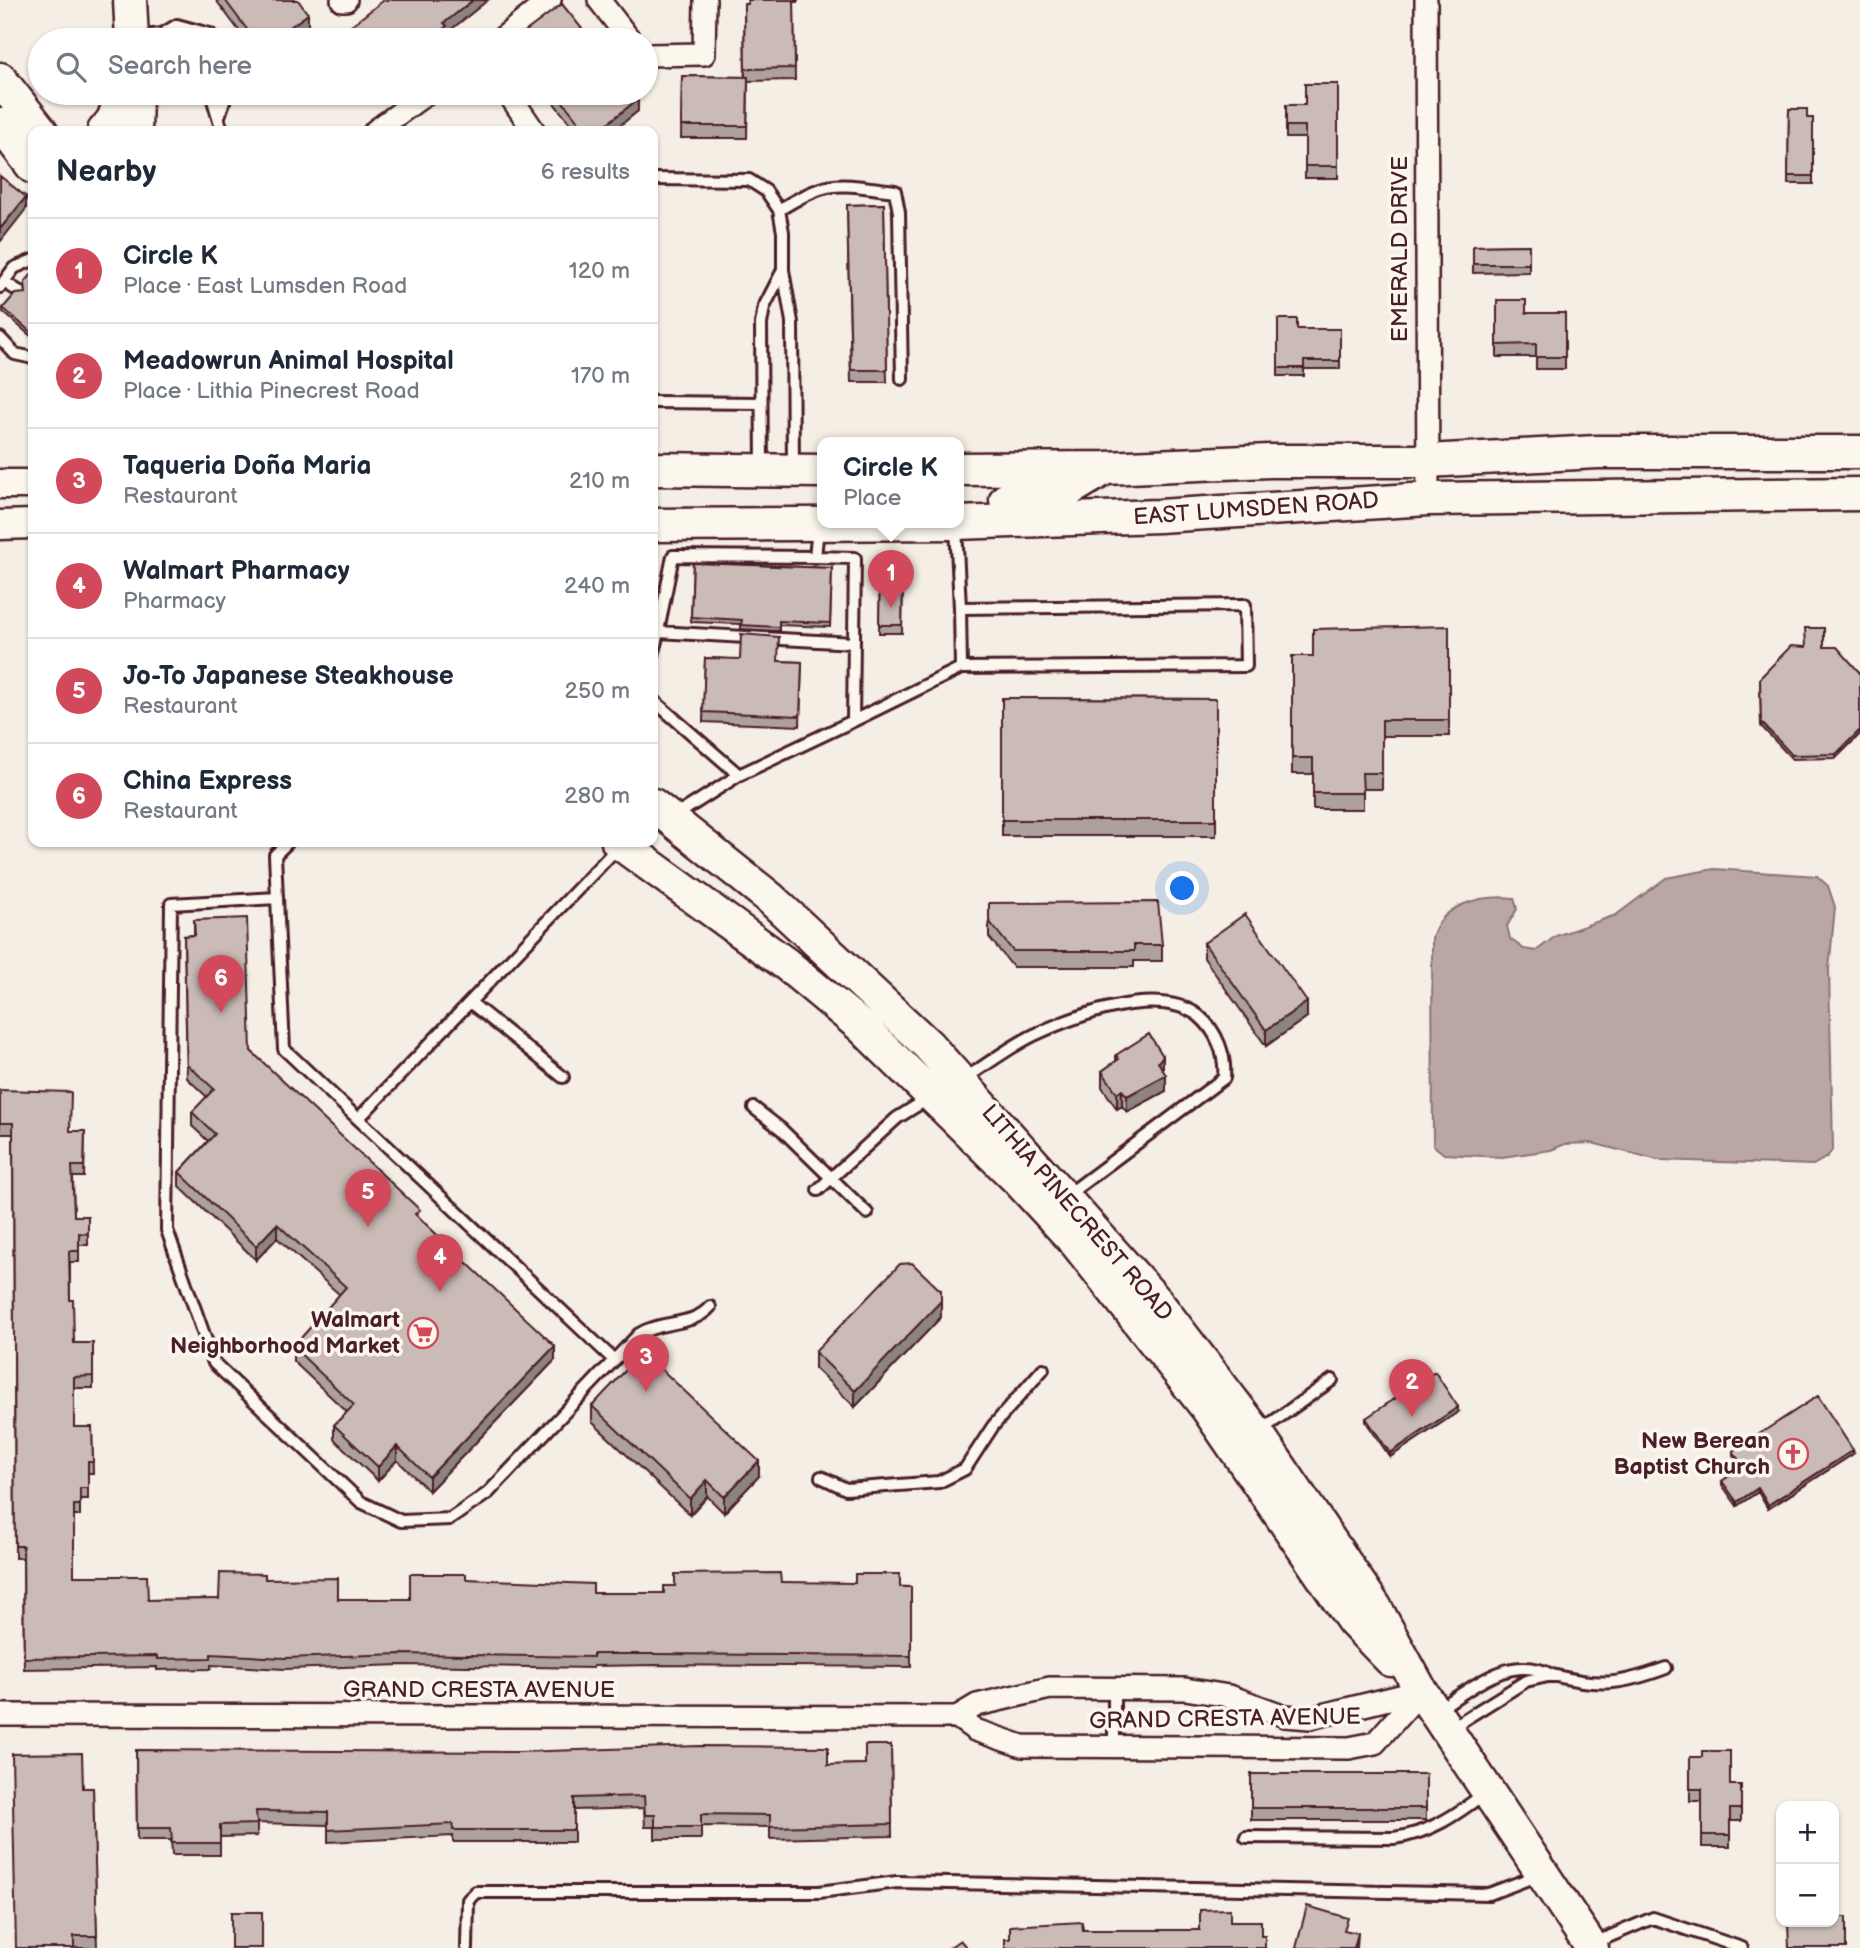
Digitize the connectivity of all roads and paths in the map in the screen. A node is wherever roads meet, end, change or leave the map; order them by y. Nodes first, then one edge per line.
1 (130, 0) edge
2 (550, 0) edge
3 (599, 0) edge
4 (705, 0) edge
5 (1426, 0) edge
6 (144, 28) edge
7 (171, 28) edge
8 (188, 28) edge
9 (515, 28) edge
10 (621, 28) edge
11 (658, 55) edge
12 (0, 79) edge
13 (119, 105) edge
14 (136, 105) edge
15 (215, 105) edge
16 (223, 105) edge
17 (411, 105) edge
18 (516, 105) edge
19 (219, 116) junction
20 (0, 124) edge
21 (37, 126) edge
22 (108, 126) edge
23 (135, 126) edge
24 (221, 126) edge
25 (382, 126) edge
26 (531, 126) edge
27 (28, 160) edge
28 (658, 179) edge
29 (779, 210) junction
30 (28, 262) edge
31 (783, 270) junction
32 (2, 284) edge
33 (20, 292) edge
34 (0, 338) edge
35 (28, 357) edge
36 (902, 379) dead end
37 (658, 402) edge
38 (761, 403) junction
39 (1860, 452) edge
40 (1427, 461) junction
41 (1105, 468) junction
42 (658, 469) edge
43 (964, 469) edge
44 (762, 470) junction
45 (808, 471) edge
46 (0, 484) edge
47 (28, 484) edge
48 (1860, 494) edge
49 (1428, 499) junction
50 (964, 502) edge
51 (964, 523) edge
52 (28, 524) edge
53 (0, 525) edge
54 (658, 526) edge
55 (817, 526) edge
56 (818, 528) edge
57 (956, 528) edge
58 (815, 557) junction
59 (960, 608) junction
60 (658, 627) edge
61 (658, 632) edge
62 (854, 643) junction
63 (961, 668) junction
64 (658, 705) edge
65 (853, 722) junction
66 (739, 775) junction
67 (661, 812) edge
68 (283, 847) edge
69 (615, 847) edge
70 (625, 847) edge
71 (277, 898) junction
72 (471, 1003) junction
73 (563, 1077) dead end
74 (947, 1088) junction
75 (754, 1108) dead end
76 (358, 1119) junction
77 (831, 1177) junction
78 (818, 1190) dead end
79 (1065, 1196) junction
80 (867, 1213) dead end
81 (710, 1307) dead end
82 (614, 1360) junction
83 (1043, 1369) dead end
84 (1332, 1380) dead end
85 (1207, 1408) junction
86 (1257, 1433) junction
87 (821, 1477) dead end
88 (1667, 1668) dead end
89 (1552, 1675) junction
90 (1114, 1689) junction
91 (1434, 1711) junction
92 (0, 1715) edge
93 (957, 1717) junction
94 (1114, 1747) junction
95 (1487, 1791) junction
96 (1246, 1837) dead end
97 (1542, 1874) junction
98 (1591, 1947) edge
99 (467, 1948) edge
100 (1742, 1948) edge

1 - 6 main road
2 - 9 street
3 - 10 street
4 - 11 street
5 - 40 street, EMERALD DRIVE
7 - 8 lane
12 - 21 main road
13 - 22 main road
14 - 23 main road
15 - 19 lane
16 - 19 lane
17 - 25 street
18 - 26 street
19 - 24 lane
20 - 27 main road
28 - 29 lane
29 - 31 lane
29 - 36 lane
30 - 32 lane
31 - 38 lane
31 - 45 lane
32 - 33 lane
34 - 35 lane
37 - 38 lane
38 - 44 lane
39 - 40 main road, EAST LUMSDEN ROAD
40 - 41 main road, EAST LUMSDEN ROAD
40 - 49 street, EMERALD DRIVE
41 - 43 main road, EAST LUMSDEN ROAD
41 - 50 main road
42 - 44 main road
44 - 45 main road
46 - 47 street
48 - 49 main road, EAST LUMSDEN ROAD
49 - 51 main road, EAST LUMSDEN ROAD
52 - 53 street
54 - 55 main road, EAST LUMSDEN ROAD
56 - 58 lane
57 - 59 lane
58 - 60 lane
58 - 62 lane
59 - 63 lane
59 - 63 lane
61 - 62 lane
62 - 65 lane
63 - 65 lane
64 - 66 lane
65 - 66 lane
66 - 67 lane
67 - 74 main road, LITHIA PINECREST ROAD
68 - 71 lane
69 - 72 lane
70 - 74 main road, LITHIA PINECREST ROAD
71 - 76 lane
71 - 82 lane
72 - 73 lane
72 - 76 lane
74 - 77 lane
74 - 79 main road, LITHIA PINECREST ROAD
74 - 79 lane
74 - 85 main road, LITHIA PINECREST ROAD
75 - 77 lane
76 - 82 lane
77 - 78 lane
77 - 80 lane
79 - 86 main road, LITHIA PINECREST ROAD
81 - 82 lane
83 - 87 lane
84 - 86 lane
85 - 86 main road
85 - 91 main road, LITHIA PINECREST ROAD
86 - 91 main road, LITHIA PINECREST ROAD
88 - 89 lane
89 - 91 lane
89 - 91 lane
90 - 91 street, GRAND CRESTA AVENUE
90 - 93 street, GRAND CRESTA AVENUE
90 - 94 lane
91 - 94 street, GRAND CRESTA AVENUE
91 - 95 main road, LITHIA PINECREST ROAD
92 - 93 street, GRAND CRESTA AVENUE
93 - 94 street, GRAND CRESTA AVENUE
95 - 96 lane
95 - 97 main road, LITHIA PINECREST ROAD
97 - 98 main road, LITHIA PINECREST ROAD
97 - 99 lane
98 - 100 lane

